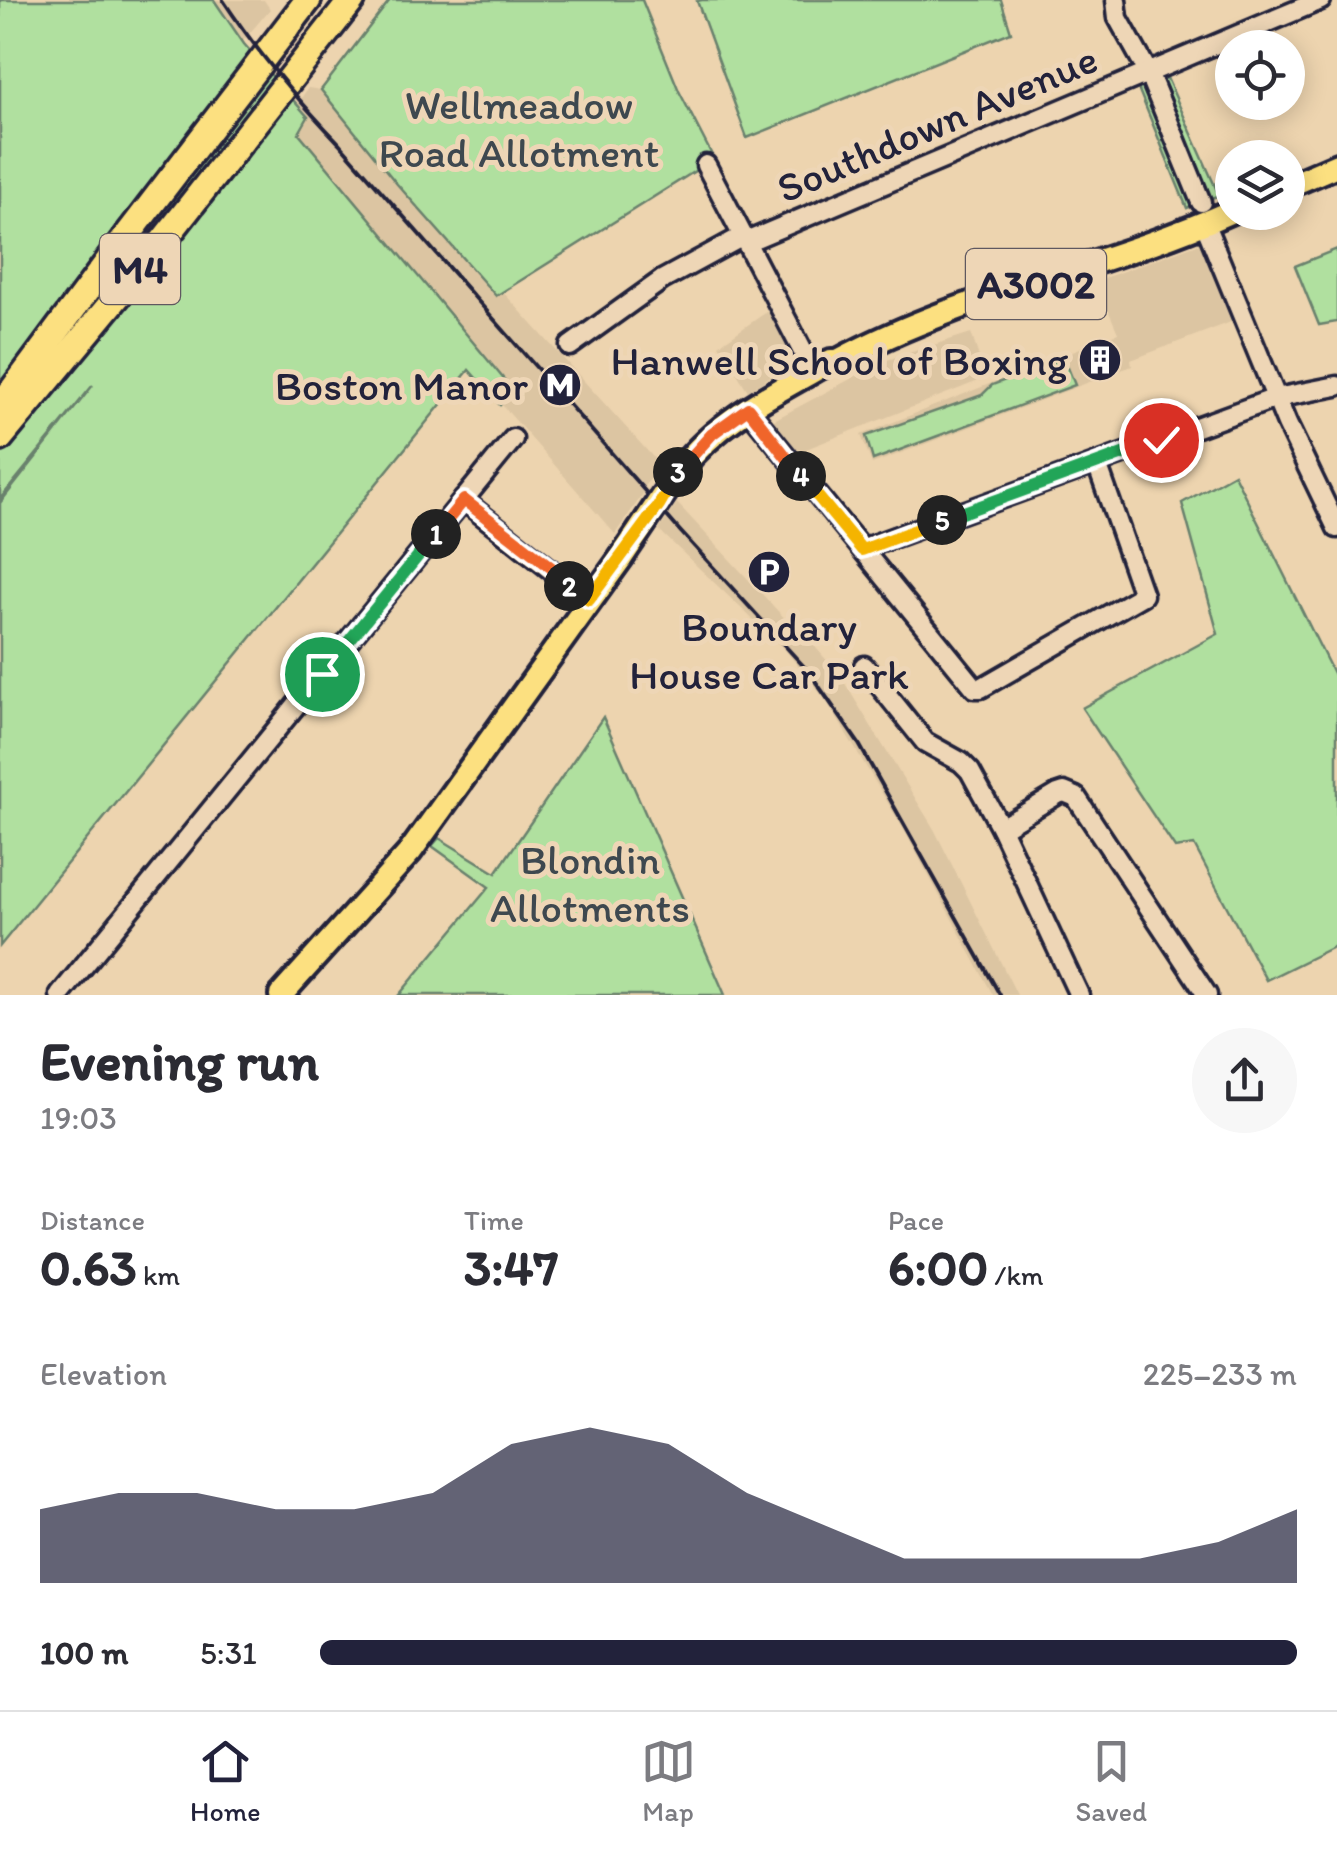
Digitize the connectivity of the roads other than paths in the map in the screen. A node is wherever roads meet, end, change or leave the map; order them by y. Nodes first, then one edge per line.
1 (308, 0) edge
2 (352, 0) edge
3 (1116, 0) edge
4 (1321, 0) edge
5 (1148, 72) junction
6 (1337, 165) edge
7 (706, 166) dead end
8 (1305, 179) edge
9 (1203, 212) junction
10 (1215, 212) edge
11 (744, 239) junction
12 (570, 346) dead end
13 (812, 371) junction
14 (1337, 386) edge
15 (1276, 398) junction
16 (0, 408) edge
17 (748, 408) junction
18 (0, 438) edge
19 (514, 439) dead end
20 (1096, 464) junction
21 (464, 500) junction
22 (1336, 523) edge
23 (862, 550) junction
24 (589, 600) junction
25 (864, 666) dead end
26 (1001, 828) junction
27 (60, 995) edge
28 (281, 995) edge
29 (1079, 995) edge
30 (1208, 995) edge

1 - 16 highway, M4
2 - 18 highway, M4
3 - 5 street
4 - 5 street, Southdown Avenue
5 - 9 street
5 - 11 street, Southdown Avenue
6 - 8 main road
7 - 11 street
9 - 10 main road, A3002
9 - 13 main road, A3002
9 - 15 street
11 - 12 street, Southdown Avenue
11 - 13 street
13 - 17 main road, A3002
14 - 15 street
15 - 20 street
15 - 22 street
17 - 23 street
17 - 24 main road, A3002, bridge
19 - 21 street
20 - 23 street
20 - 23 street
21 - 24 street
21 - 27 street
24 - 28 main road, A3002
25 - 26 street
26 - 29 street
26 - 30 street

